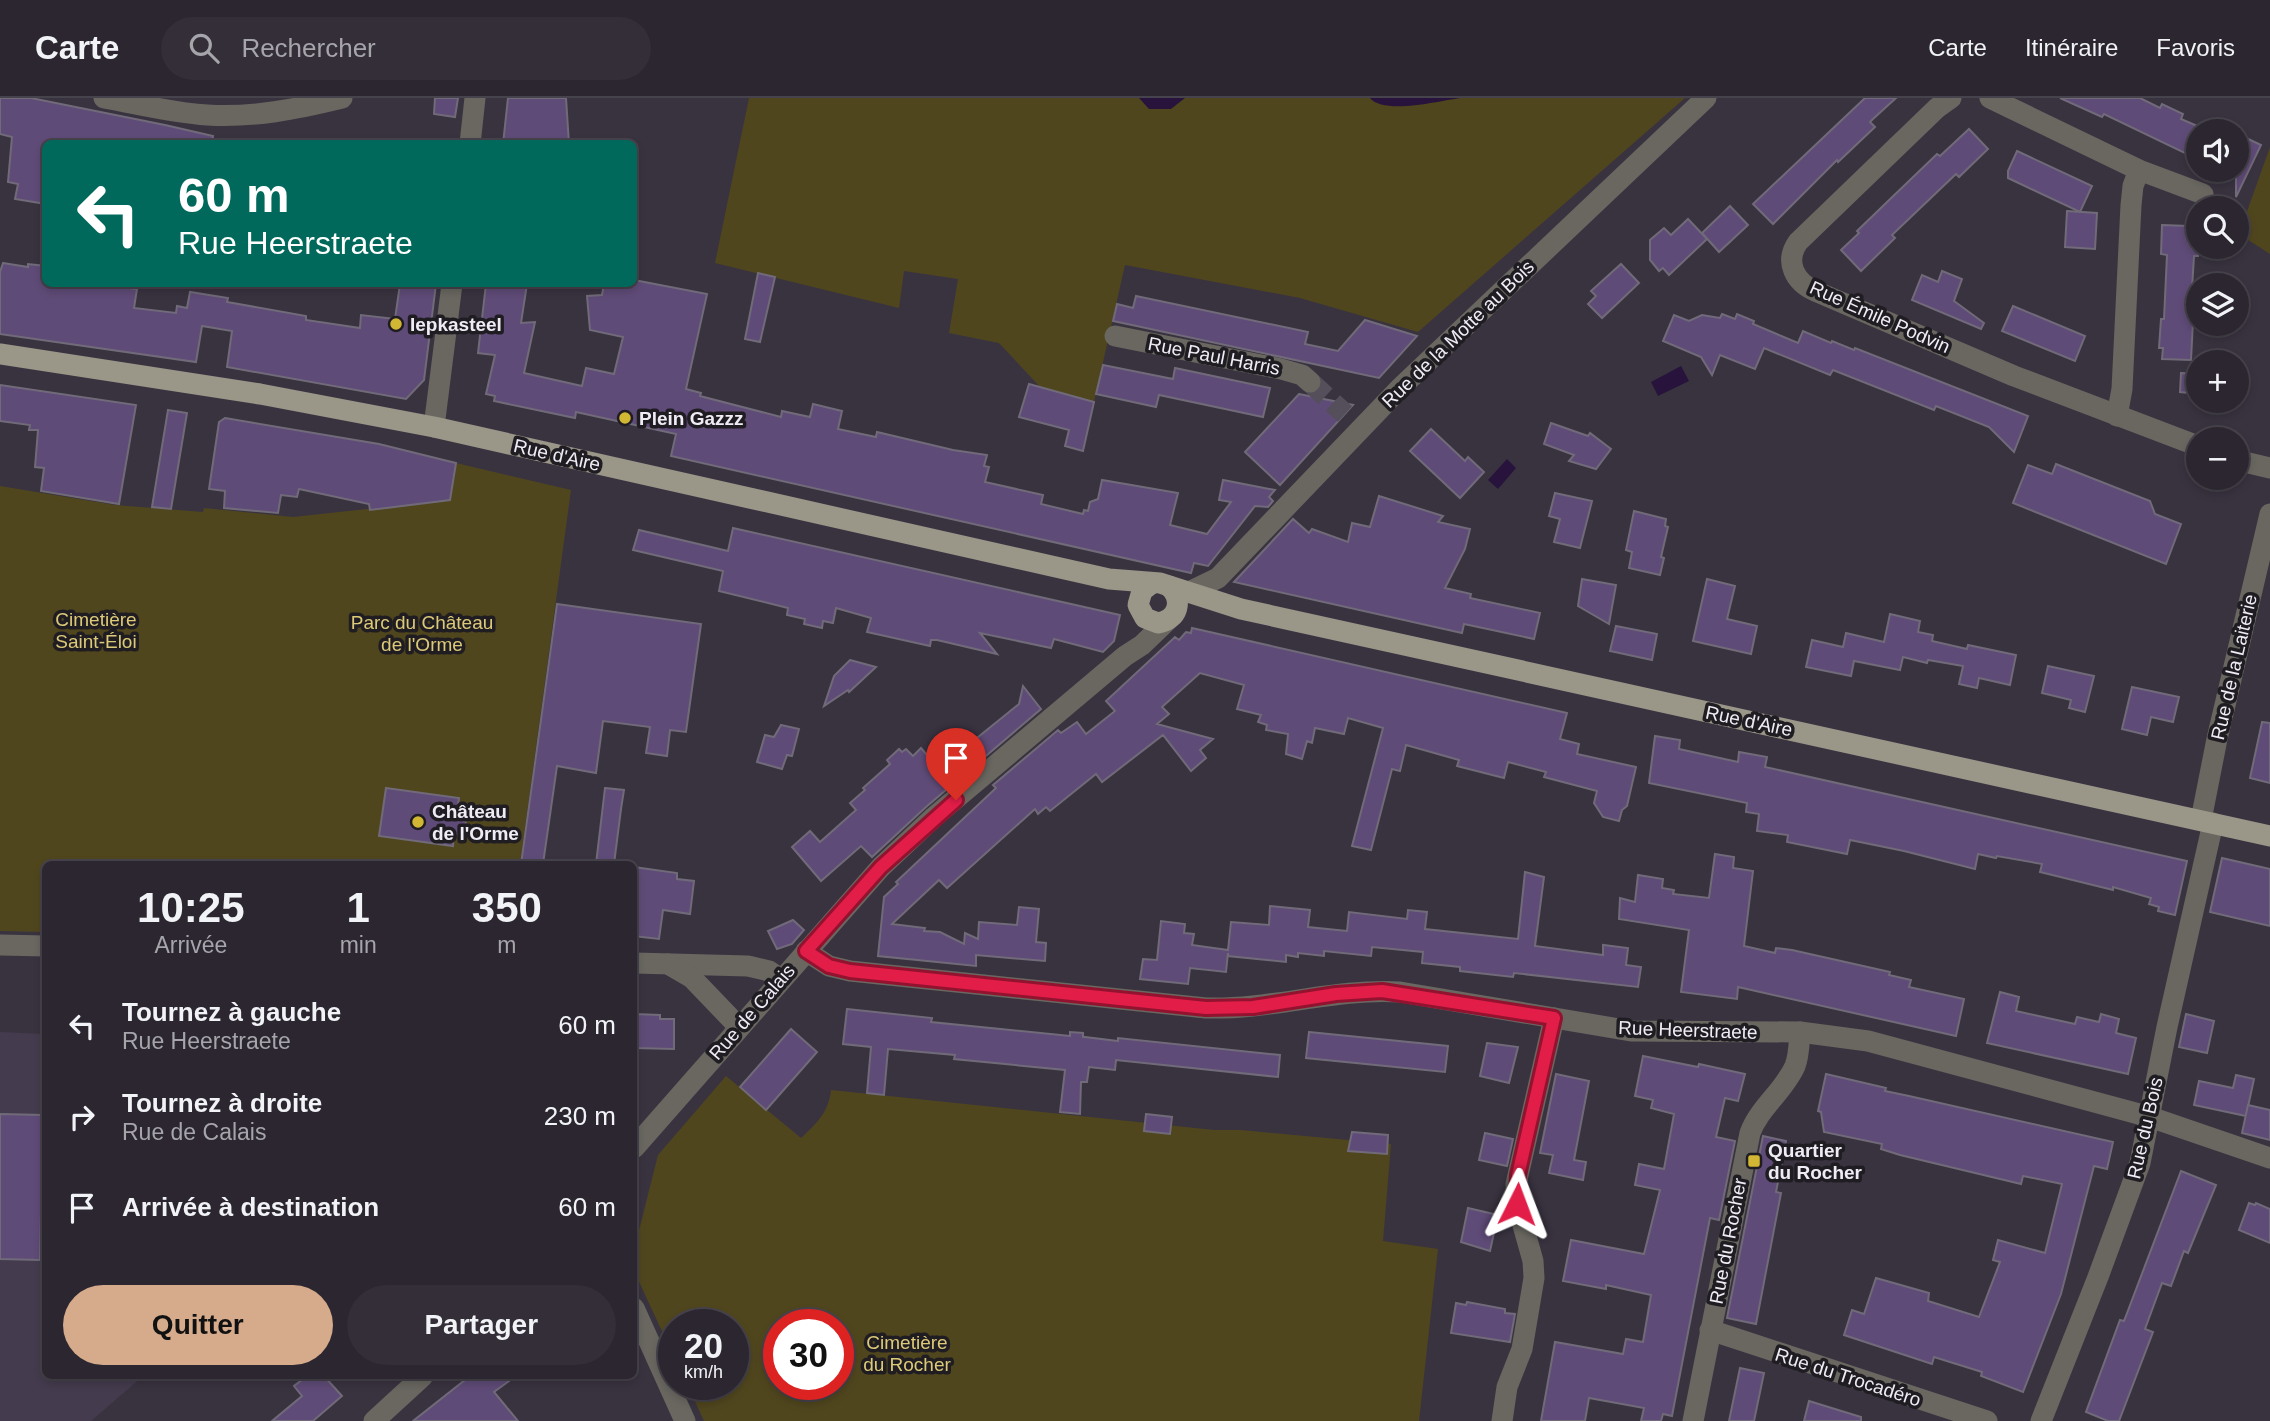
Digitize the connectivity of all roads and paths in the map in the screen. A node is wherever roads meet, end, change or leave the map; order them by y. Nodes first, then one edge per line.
1 (104, 98) edge
2 (342, 98) edge
3 (475, 98) edge
4 (1706, 98) edge
5 (1951, 98) edge
6 (1990, 98) edge
7 (470, 140) edge
8 (2139, 170) junction
9 (2203, 194) dead end
10 (452, 287) edge
11 (1115, 336) dead end
12 (0, 354) edge
13 (1310, 382) tunnel mouth
14 (2117, 416) junction
15 (435, 428) junction
16 (2186, 442) edge
17 (2249, 463) edge
18 (2270, 468) edge
19 (2270, 514) edge
20 (2265, 552) edge
21 (1109, 579) junction
22 (1170, 587) junction
23 (1217, 597) junction
24 (1140, 609) junction
25 (1172, 617) junction
26 (1125, 656) junction
27 (2207, 822) junction
28 (2270, 836) edge
29 (0, 945) edge
30 (42, 946) edge
31 (806, 951) junction
32 (637, 963) edge
33 (666, 963) junction
34 (781, 979) junction
35 (1554, 1018) junction
36 (739, 1027) junction
37 (1800, 1032) junction
38 (2150, 1117) junction
39 (637, 1145) edge
40 (2270, 1158) edge
41 (637, 1315) edge
42 (1710, 1330) junction
43 (420, 1379) edge
44 (374, 1421) edge
45 (685, 1421) edge
46 (1502, 1421) edge
47 (1693, 1421) edge
48 (1987, 1421) edge
49 (2041, 1421) edge

1 - 2 street
3 - 7 street
4 - 23 street, Rue de la Motte au Bois
5 - 14 street, Rue Émile Podvin
6 - 8 street
8 - 9 street
8 - 14 street
10 - 15 street
11 - 13 street, Rue Paul Harris
12 - 15 main road, Rue d'Aire
14 - 16 street, Rue Émile Podvin
15 - 21 main road, Rue d'Aire
17 - 18 street
19 - 20 street, Rue de la Laiterie
20 - 27 street, Rue de la Laiterie
21 - 22 main road, Rue d'Aire
21 - 24 main road, Rue d'Aire
22 - 23 main road, Rue d'Aire
22 - 24 main road
22 - 25 main road
23 - 25 main road, Rue d'Aire
23 - 27 main road, Rue d'Aire
24 - 25 main road
24 - 26 street, Rue de Calais
25 - 26 street, Rue de Calais
26 - 31 street, Rue de Calais
27 - 28 main road, Rue d'Aire
27 - 38 street, Rue du Bois
29 - 30 street
31 - 34 street, Rue de Calais
31 - 35 street, Rue Heerstraete
32 - 33 street
33 - 34 street
33 - 36 street
34 - 36 street, Rue de Calais
35 - 37 street, Rue Heerstraete
35 - 46 street
36 - 39 street, Rue de Calais
37 - 38 street, Rue Heerstraete
37 - 42 street, Rue du Rocher
38 - 40 street, Rue Heerstraete
38 - 49 street, Rue du Bois
41 - 45 street
42 - 47 street, Rue du Rocher
42 - 48 street, Rue du Trocadéro
43 - 44 street

